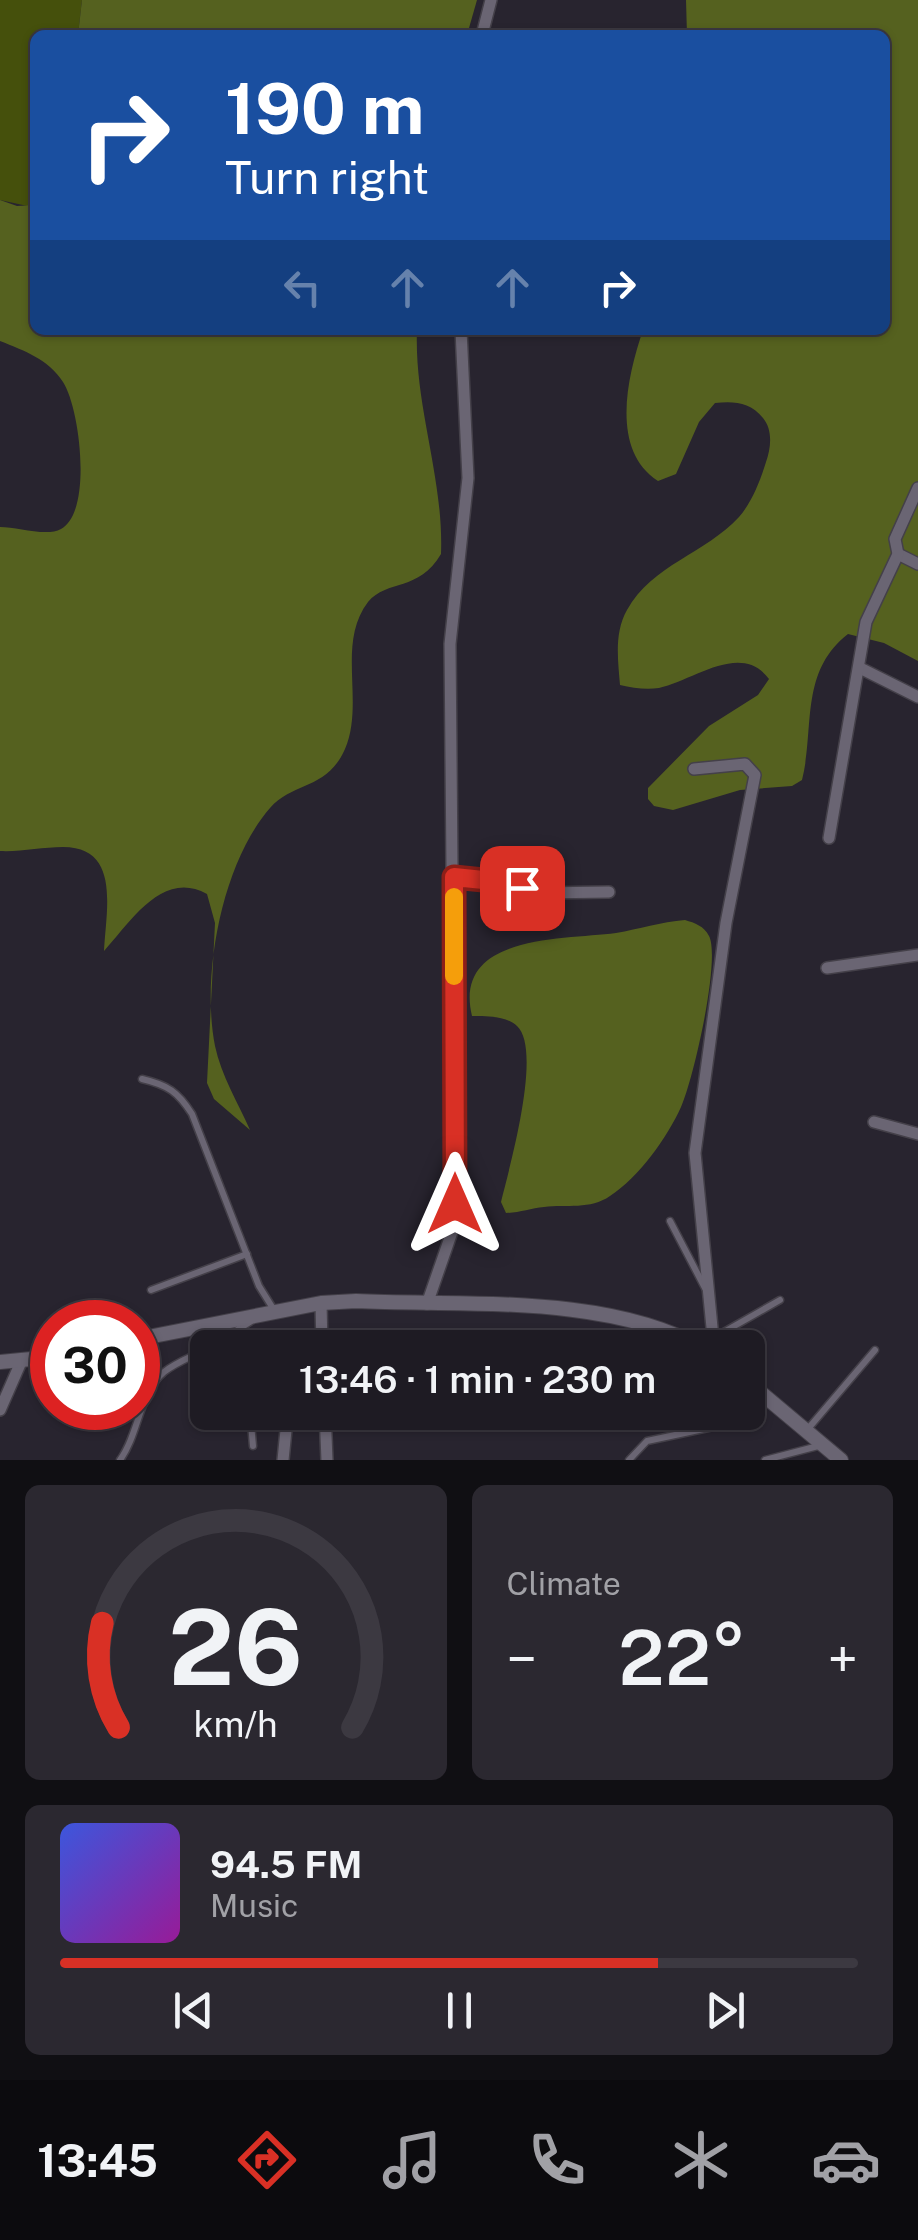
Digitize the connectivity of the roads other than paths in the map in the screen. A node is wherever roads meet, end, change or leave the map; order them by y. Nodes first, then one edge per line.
1 (491, 0) edge
2 (483, 30) edge
3 (461, 335) edge
4 (918, 488) edge
5 (898, 554) junction
6 (918, 564) edge
7 (860, 668) junction
8 (918, 697) edge
9 (694, 769) dead end
10 (828, 838) dead end
11 (454, 877) junction
12 (609, 892) dead end
13 (918, 955) edge
14 (826, 968) dead end
15 (142, 1079) dead end
16 (874, 1122) dead end
17 (918, 1134) edge
18 (670, 1221) dead end
19 (246, 1254) junction
20 (151, 1290) dead end
21 (711, 1298) junction
22 (780, 1300) dead end
23 (321, 1303) junction
24 (427, 1304) junction
25 (269, 1312) junction
26 (240, 1327) junction
27 (235, 1330) edge
28 (240, 1330) edge
29 (322, 1330) edge
30 (662, 1330) edge
31 (710, 1330) edge
32 (732, 1330) edge
33 (160, 1335) edge
34 (875, 1350) dead end
35 (190, 1358) edge
36 (30, 1361) edge
37 (0, 1362) edge
38 (22, 1362) junction
39 (765, 1396) edge
40 (0, 1410) edge
41 (252, 1430) edge
42 (286, 1430) edge
43 (325, 1430) edge
44 (699, 1430) edge
45 (806, 1430) junction
46 (824, 1445) junction
47 (254, 1446) dead end
48 (120, 1460) edge
49 (283, 1460) edge
50 (327, 1460) edge
51 (628, 1460) edge
52 (765, 1460) edge
53 (841, 1460) edge

1 - 2 street
3 - 11 street
4 - 5 street
5 - 6 street
5 - 7 street
7 - 8 street
7 - 10 street
9 - 21 street
11 - 12 street
11 - 24 street
13 - 14 street
15 - 19 lane
16 - 17 street
18 - 21 lane
19 - 20 lane
19 - 25 lane
21 - 31 street
22 - 32 lane
23 - 24 street
23 - 25 street
23 - 29 street
24 - 30 street
25 - 26 lane
25 - 33 street
26 - 27 lane
26 - 28 lane
34 - 45 lane
35 - 48 lane
36 - 38 street
37 - 38 street
38 - 40 street
39 - 45 street
41 - 47 lane
42 - 49 street
43 - 50 street
44 - 51 lane
45 - 46 street
46 - 52 lane
46 - 53 street

